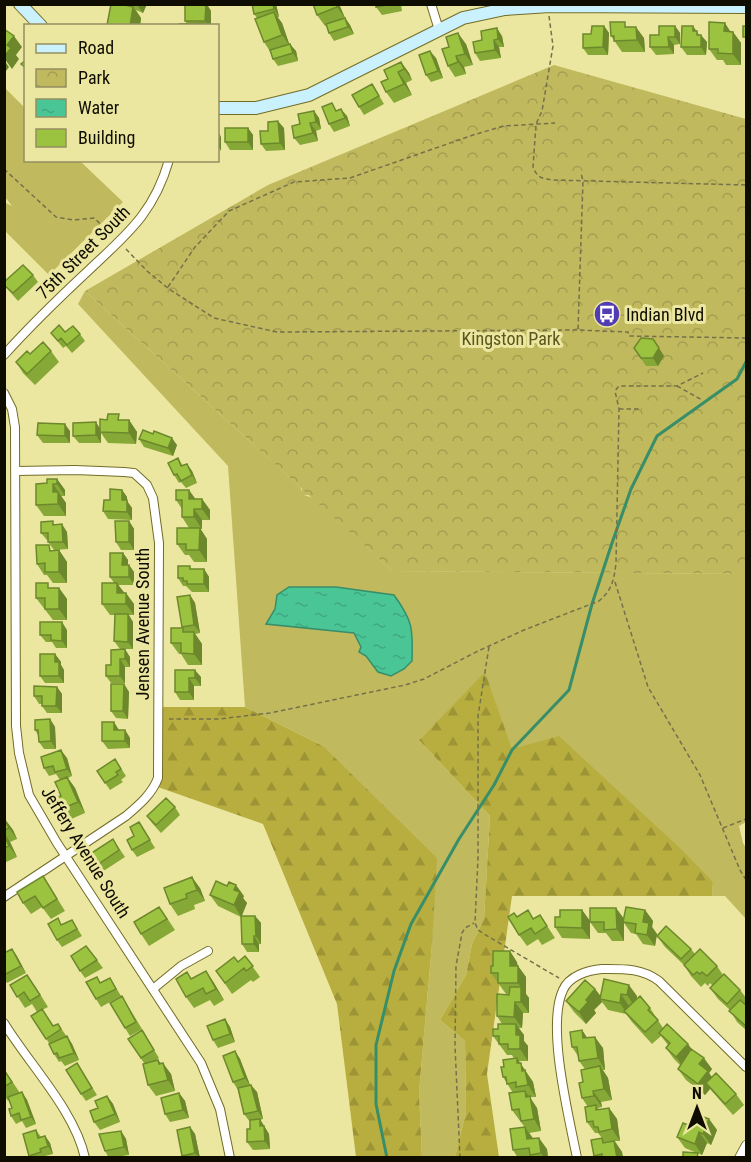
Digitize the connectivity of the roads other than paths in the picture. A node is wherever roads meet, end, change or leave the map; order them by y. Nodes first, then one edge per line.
1 (20, 4) edge
2 (431, 4) edge
3 (566, 5) edge
4 (713, 5) edge
5 (747, 7) edge
6 (39, 24) edge
7 (440, 30) junction
8 (219, 108) edge
9 (168, 162) edge
10 (4, 355) edge
11 (4, 393) edge
12 (16, 471) junction
13 (66, 856) junction
14 (4, 897) edge
15 (208, 951) dead end
16 (153, 989) junction
17 (4, 1023) edge
18 (747, 1067) edge
19 (747, 1145) edge
20 (85, 1158) edge
21 (230, 1158) edge
22 (577, 1158) edge
23 (739, 1158) edge

1 - 6 street
2 - 7 street
3 - 4 street
3 - 7 street
4 - 5 street
7 - 8 street
9 - 10 street, 75th Street South
11 - 12 street, Jeffery Avenue South
12 - 13 street, Jeffery Avenue South
12 - 13 street, Jensen Avenue South
13 - 14 street, Jensen Avenue South
13 - 16 street, Jeffery Avenue South
15 - 16 street
16 - 21 street, Jeffery Avenue South
17 - 20 street
18 - 22 street
19 - 23 street

